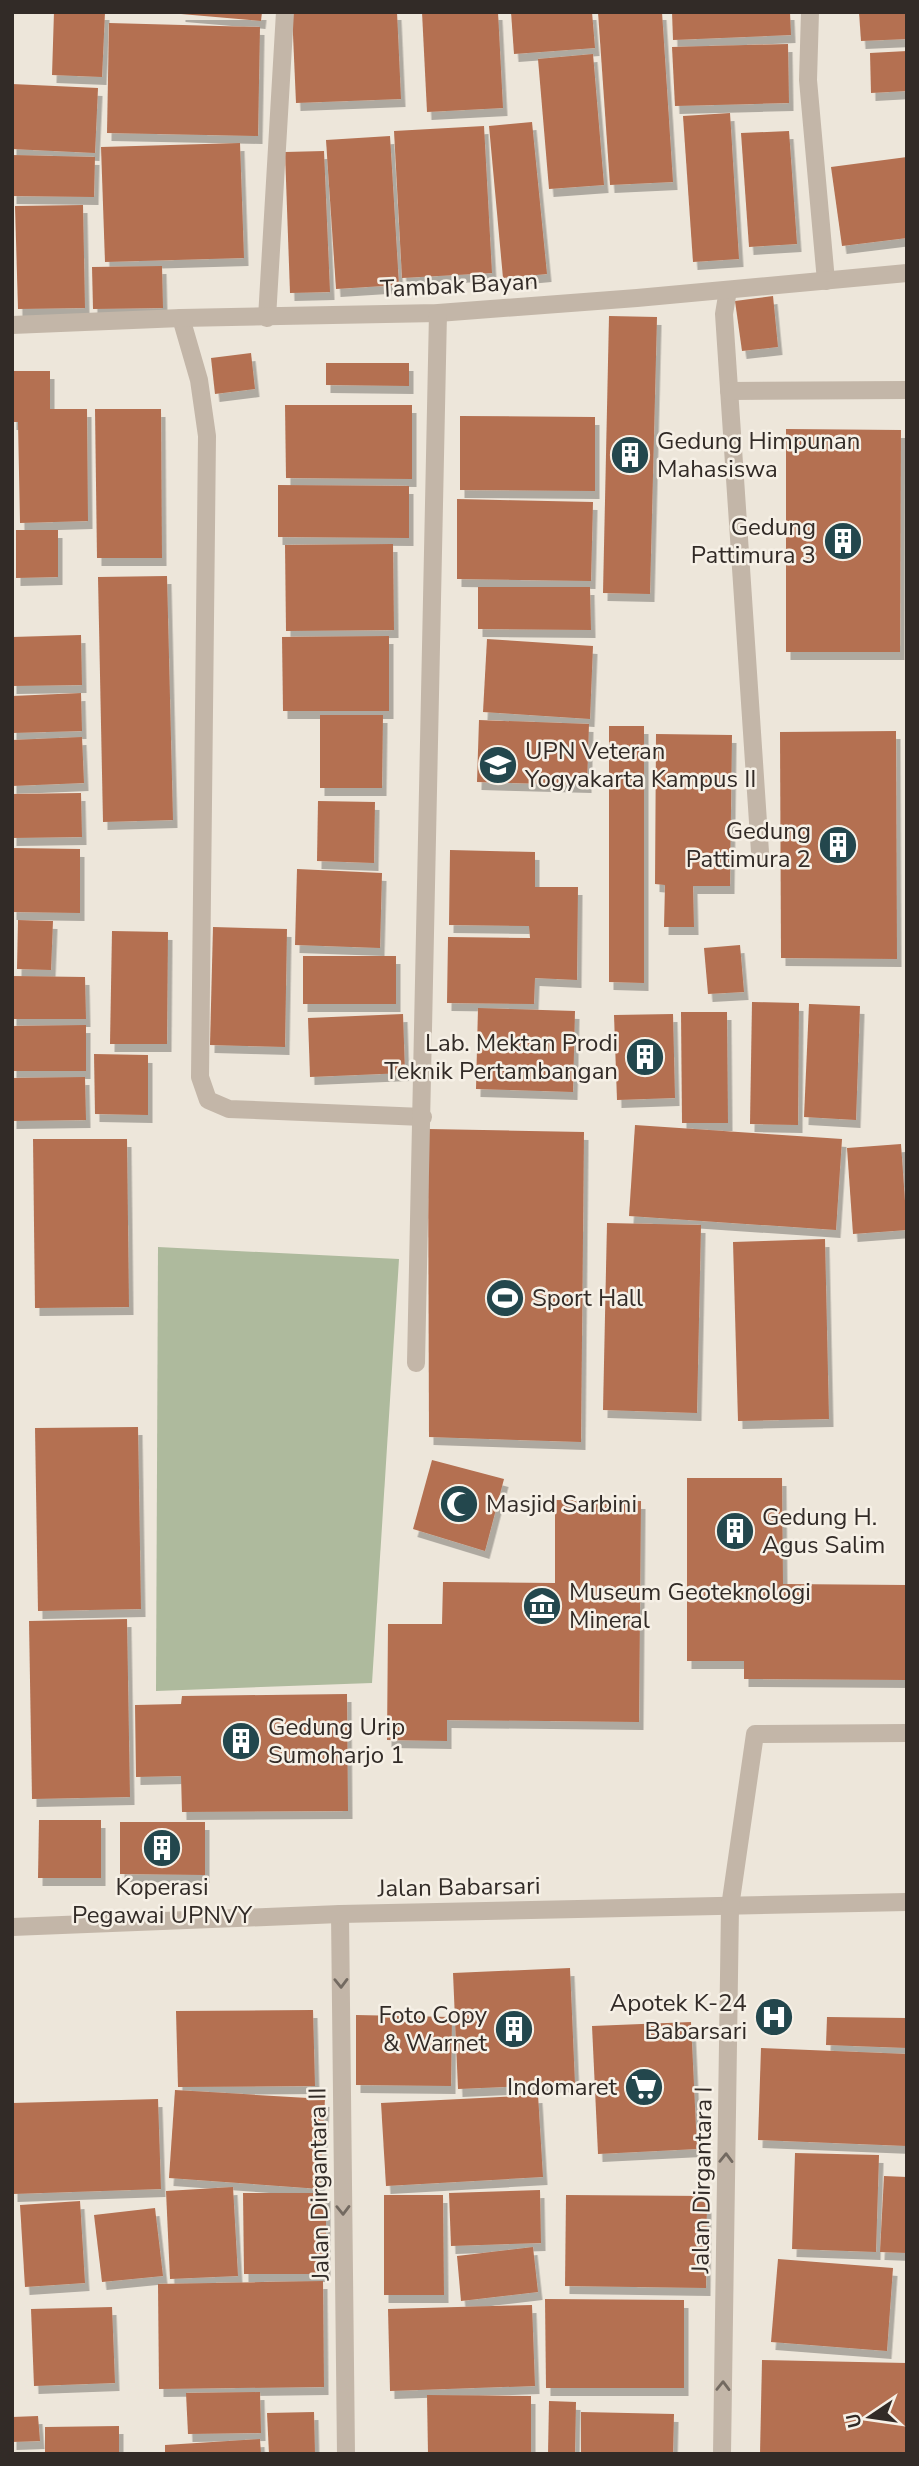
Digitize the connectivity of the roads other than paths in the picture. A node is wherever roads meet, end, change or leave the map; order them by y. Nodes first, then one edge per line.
1 (285, 12) edge
2 (810, 12) edge
3 (907, 273) edge
4 (826, 281) junction
5 (727, 290) junction
6 (438, 313) junction
7 (181, 318) junction
8 (267, 318) junction
9 (12, 325) edge
10 (907, 390) edge
11 (730, 391) junction
12 (760, 852) dead end
13 (423, 1117) junction
14 (416, 1363) dead end
15 (907, 1733) edge
16 (907, 1902) edge
17 (730, 1907) junction
18 (340, 1914) junction
19 (12, 1927) edge
20 (346, 2454) edge
21 (722, 2454) edge

1 - 8 street
2 - 4 street
3 - 4 street, Tambak Bayan
4 - 5 street, Tambak Bayan
5 - 6 street, Tambak Bayan
5 - 11 street
6 - 8 street, Tambak Bayan
6 - 13 street
7 - 8 street, Tambak Bayan
7 - 9 street, Tambak Bayan
7 - 13 street
10 - 11 street
11 - 12 street
13 - 14 street
15 - 17 street, Jalan Dirgantara I
16 - 17 street, Jalan Babarsari
17 - 18 street, Jalan Babarsari
21 -> 17 street, Jalan Dirgantara I
18 - 19 street, Jalan Babarsari
18 -> 20 street, Jalan Dirgantara II

